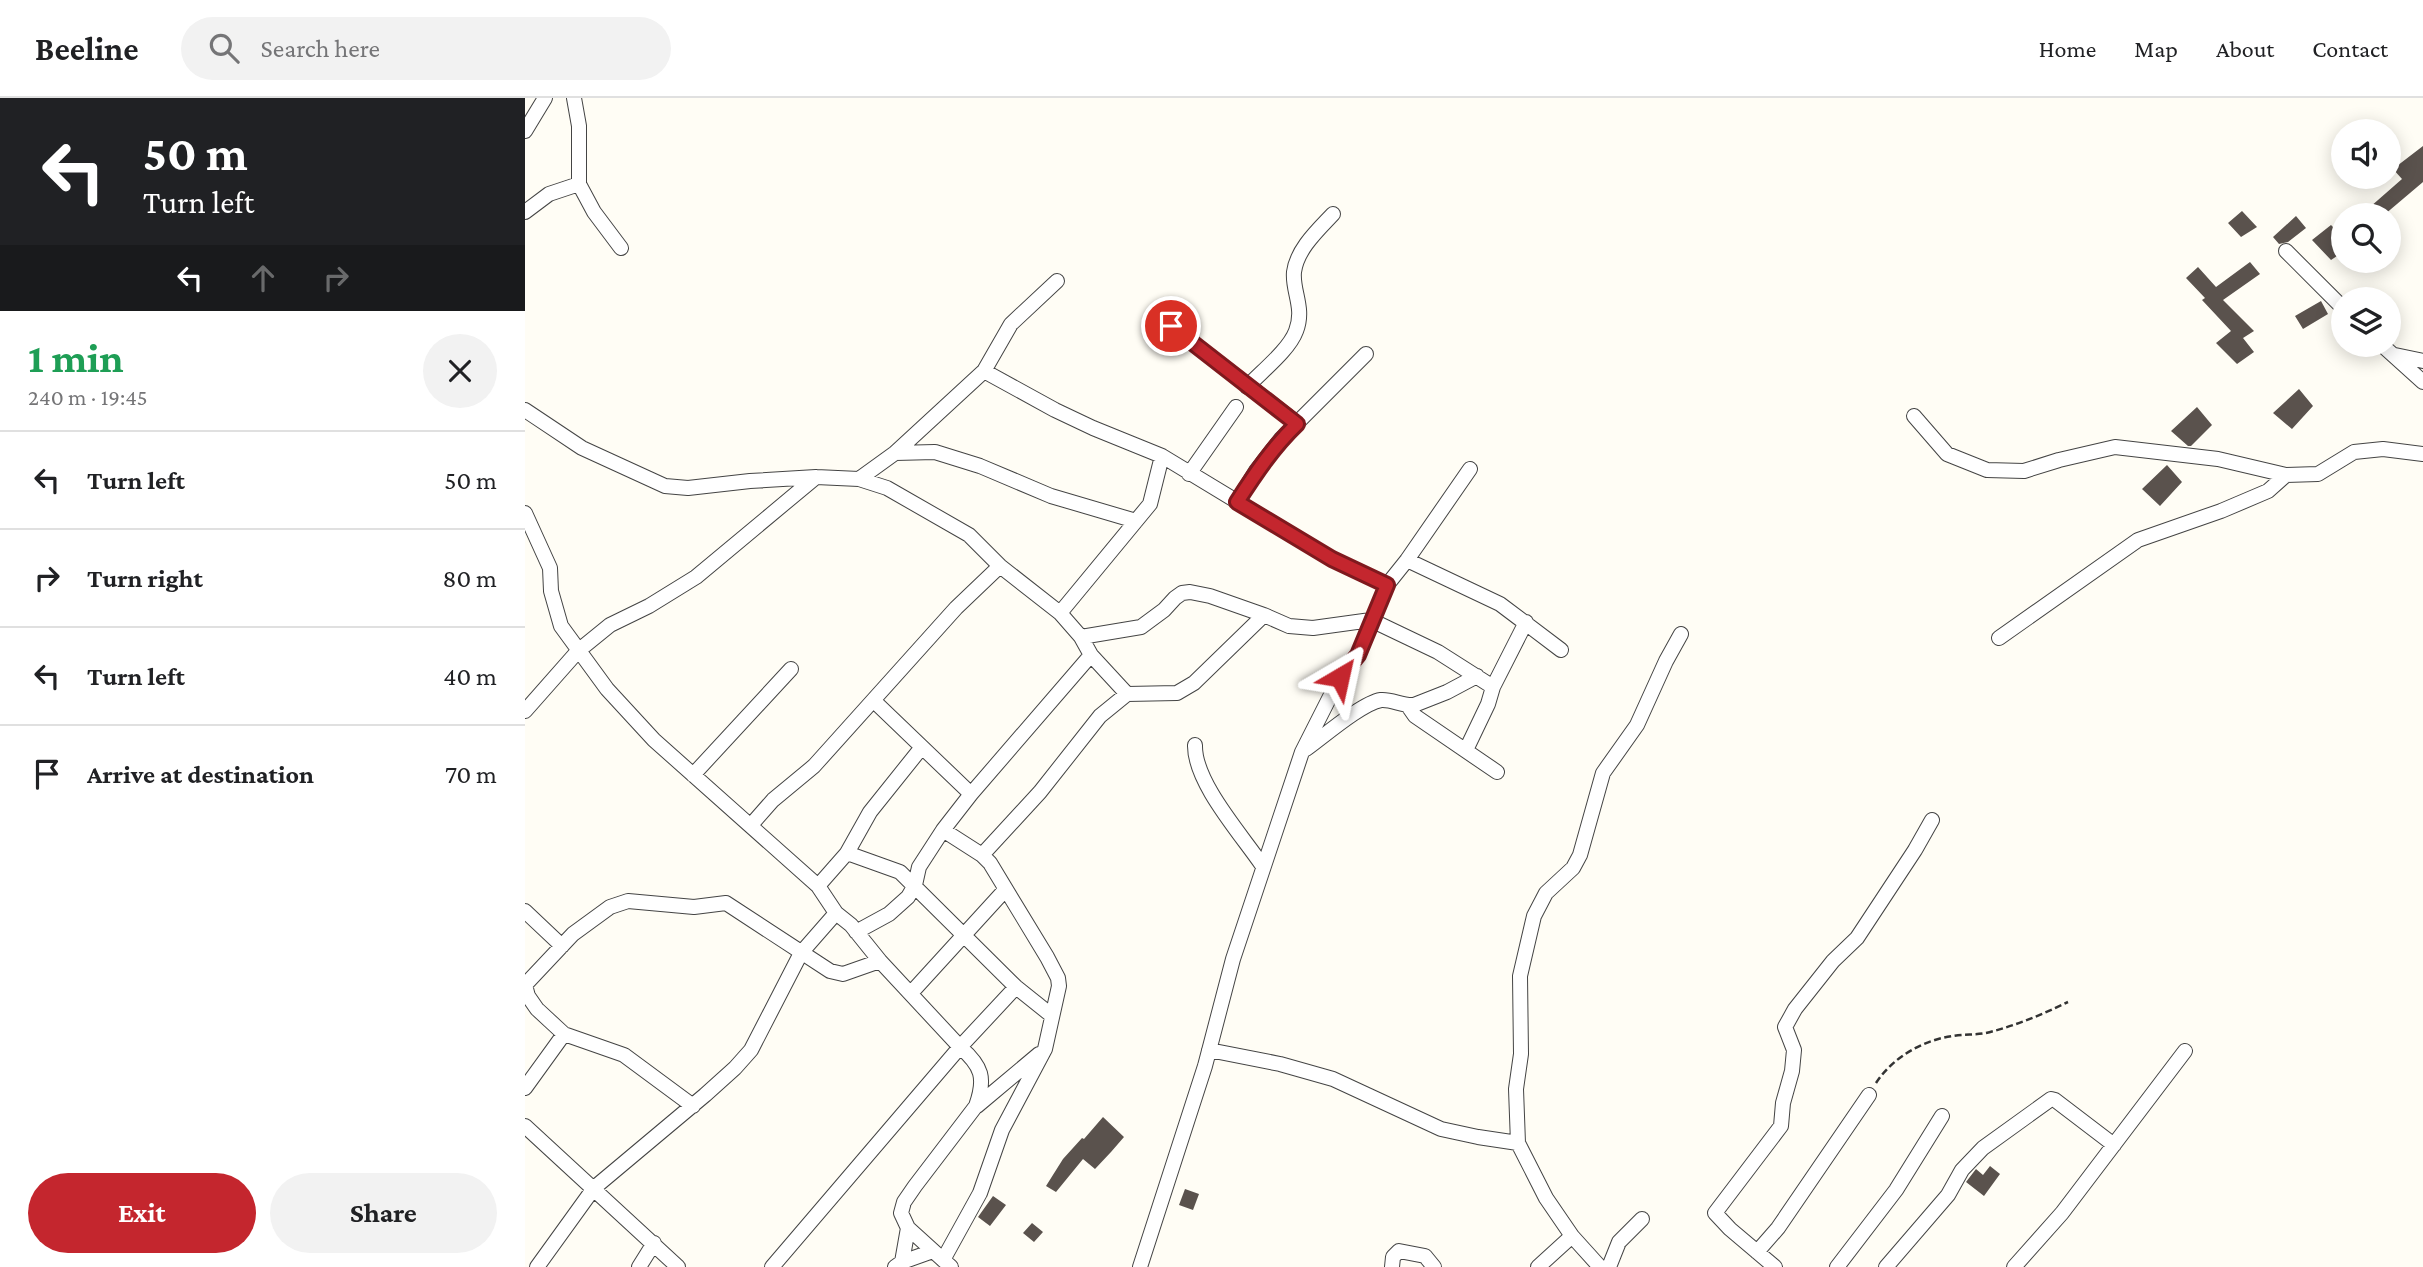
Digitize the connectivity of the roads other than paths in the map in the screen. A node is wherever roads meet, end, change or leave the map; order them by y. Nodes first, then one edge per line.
1 (545, 98) edge
2 (574, 98) edge
3 (525, 131) edge
4 (579, 184) junction
5 (525, 212) edge
6 (1333, 214) dead end
7 (621, 248) dead end
8 (2286, 251) dead end
9 (1057, 281) dead end
10 (2331, 296) edge
11 (1156, 315) dead end
12 (1366, 354) dead end
13 (2401, 356) edge
14 (2397, 357) edge
15 (2423, 361) edge
16 (984, 371) junction
17 (2423, 382) edge
18 (1247, 387) junction
19 (1236, 407) dead end
20 (525, 410) edge
21 (1914, 416) dead end
22 (1297, 424) junction
23 (895, 453) junction
24 (2423, 454) edge
25 (1162, 456) junction
26 (1470, 469) dead end
27 (1189, 474) junction
28 (2285, 475) junction
29 (816, 477) junction
30 (859, 479) junction
31 (1237, 502) junction
32 (525, 513) edge
33 (1136, 522) junction
34 (1408, 560) junction
35 (1000, 566) junction
36 (1387, 585) junction
37 (1060, 613) junction
38 (1264, 615) junction
39 (1371, 620) junction
40 (1526, 622) junction
41 (1681, 635) dead end
42 (1081, 637) junction
43 (1999, 638) dead end
44 (1561, 650) dead end
45 (578, 652) junction
46 (1091, 655) junction
47 (791, 669) dead end
48 (1476, 676) junction
49 (1493, 687) junction
50 (1127, 694) junction
51 (874, 701) junction
52 (1408, 706) junction
53 (525, 711) edge
54 (1195, 745) dead end
55 (922, 747) junction
56 (1466, 750) junction
57 (1302, 752) junction
58 (1497, 772) dead end
59 (693, 775) junction
60 (971, 794) junction
61 (1932, 820) dead end
62 (751, 825) junction
63 (943, 830) junction
64 (847, 853) junction
65 (982, 855) junction
66 (1262, 865) junction
67 (915, 885) junction
68 (818, 886) junction
69 (1005, 890) junction
70 (525, 911) edge
71 (836, 913) junction
72 (856, 932) junction
73 (964, 937) junction
74 (562, 946) junction
75 (801, 953) junction
76 (880, 961) junction
77 (525, 985) edge
78 (1016, 988) junction
79 (911, 993) junction
80 (1051, 1015) junction
81 (564, 1034) junction
82 (960, 1047) junction
83 (1045, 1049) junction
84 (1209, 1051) junction
85 (2185, 1051) dead end
86 (525, 1088) edge
87 (1869, 1095) road end
88 (693, 1106) junction
89 (976, 1106) junction
90 (1942, 1116) dead end
91 (525, 1126) edge
92 (1518, 1143) junction
93 (2114, 1144) junction
94 (594, 1188) junction
95 (1642, 1219) dead end
96 (908, 1228) junction
97 (1572, 1236) junction
98 (654, 1242) junction
99 (1757, 1252) junction
100 (942, 1259) edge
101 (898, 1264) edge
102 (537, 1267) edge
103 (639, 1267) edge
104 (678, 1267) edge
105 (772, 1267) edge
106 (1140, 1267) edge
107 (1392, 1267) edge
108 (1434, 1267) edge
109 (1538, 1267) edge
110 (1600, 1267) edge
111 (1609, 1267) edge
112 (1775, 1267) edge
113 (1837, 1267) edge
114 (1886, 1267) edge
115 (2014, 1267) edge

1 - 3 street
2 - 4 street
4 - 5 street
4 - 7 street
6 - 18 street
8 - 10 street
9 - 16 street
11 - 18 street
12 - 22 street
13 - 15 street
14 - 17 street
16 - 23 street
16 - 25 street
18 - 22 street
19 - 27 street
20 - 29 street
21 - 28 street
22 - 31 street
23 - 30 street
23 - 33 street
24 - 28 street
25 - 27 street
25 - 33 street
26 - 34 street
27 - 31 street
28 - 43 street
29 - 30 street
29 - 45 street
30 - 35 street
31 - 36 street
32 - 45 street
33 - 37 street
34 - 36 street
34 - 40 street
35 - 37 street
35 - 51 street
36 - 39 street
37 - 42 street
38 - 39 street
38 - 42 street
38 - 50 street
39 - 48 street
39 - 57 street
40 - 44 street
40 - 49 street
41 - 92 street
42 - 46 street
45 - 53 street
45 - 59 street
46 - 50 street
46 - 60 street
47 - 59 street
48 - 49 street
48 - 52 street
49 - 56 street
50 - 65 street
51 - 55 street
51 - 62 street
52 - 56 street
52 - 57 street
54 - 66 street
55 - 60 street
55 - 64 street
56 - 58 street
57 - 66 street
59 - 62 street
60 - 63 street
61 - 99 street
62 - 68 street
63 - 65 street
63 - 67 street
64 - 67 street
64 - 68 street
65 - 69 street
66 - 84 street
67 - 72 street
67 - 73 street
68 - 71 street
69 - 73 street
69 - 80 street
70 - 74 street
71 - 72 street
71 - 75 street
72 - 76 street
73 - 78 street
73 - 79 street
74 - 75 street
74 - 77 street
75 - 76 street
75 - 88 street
76 - 79 street
77 - 81 street
78 - 80 street
78 - 82 street
79 - 82 street
80 - 83 street
81 - 86 street
81 - 88 street
82 - 89 street
82 - 105 street
83 - 89 street
83 - 100 street
84 - 92 street
84 - 106 street
85 - 93 street
87 - 99 street
88 - 94 street
89 - 96 street
90 - 113 street
91 - 94 street
92 - 97 street
93 - 114 street
93 - 115 street
94 - 98 street
94 - 102 street
95 - 111 street
96 - 100 street
96 - 101 street
97 - 109 street
97 - 110 street
98 - 103 street
98 - 104 street
99 - 112 street
100 - 101 street
107 - 108 street

